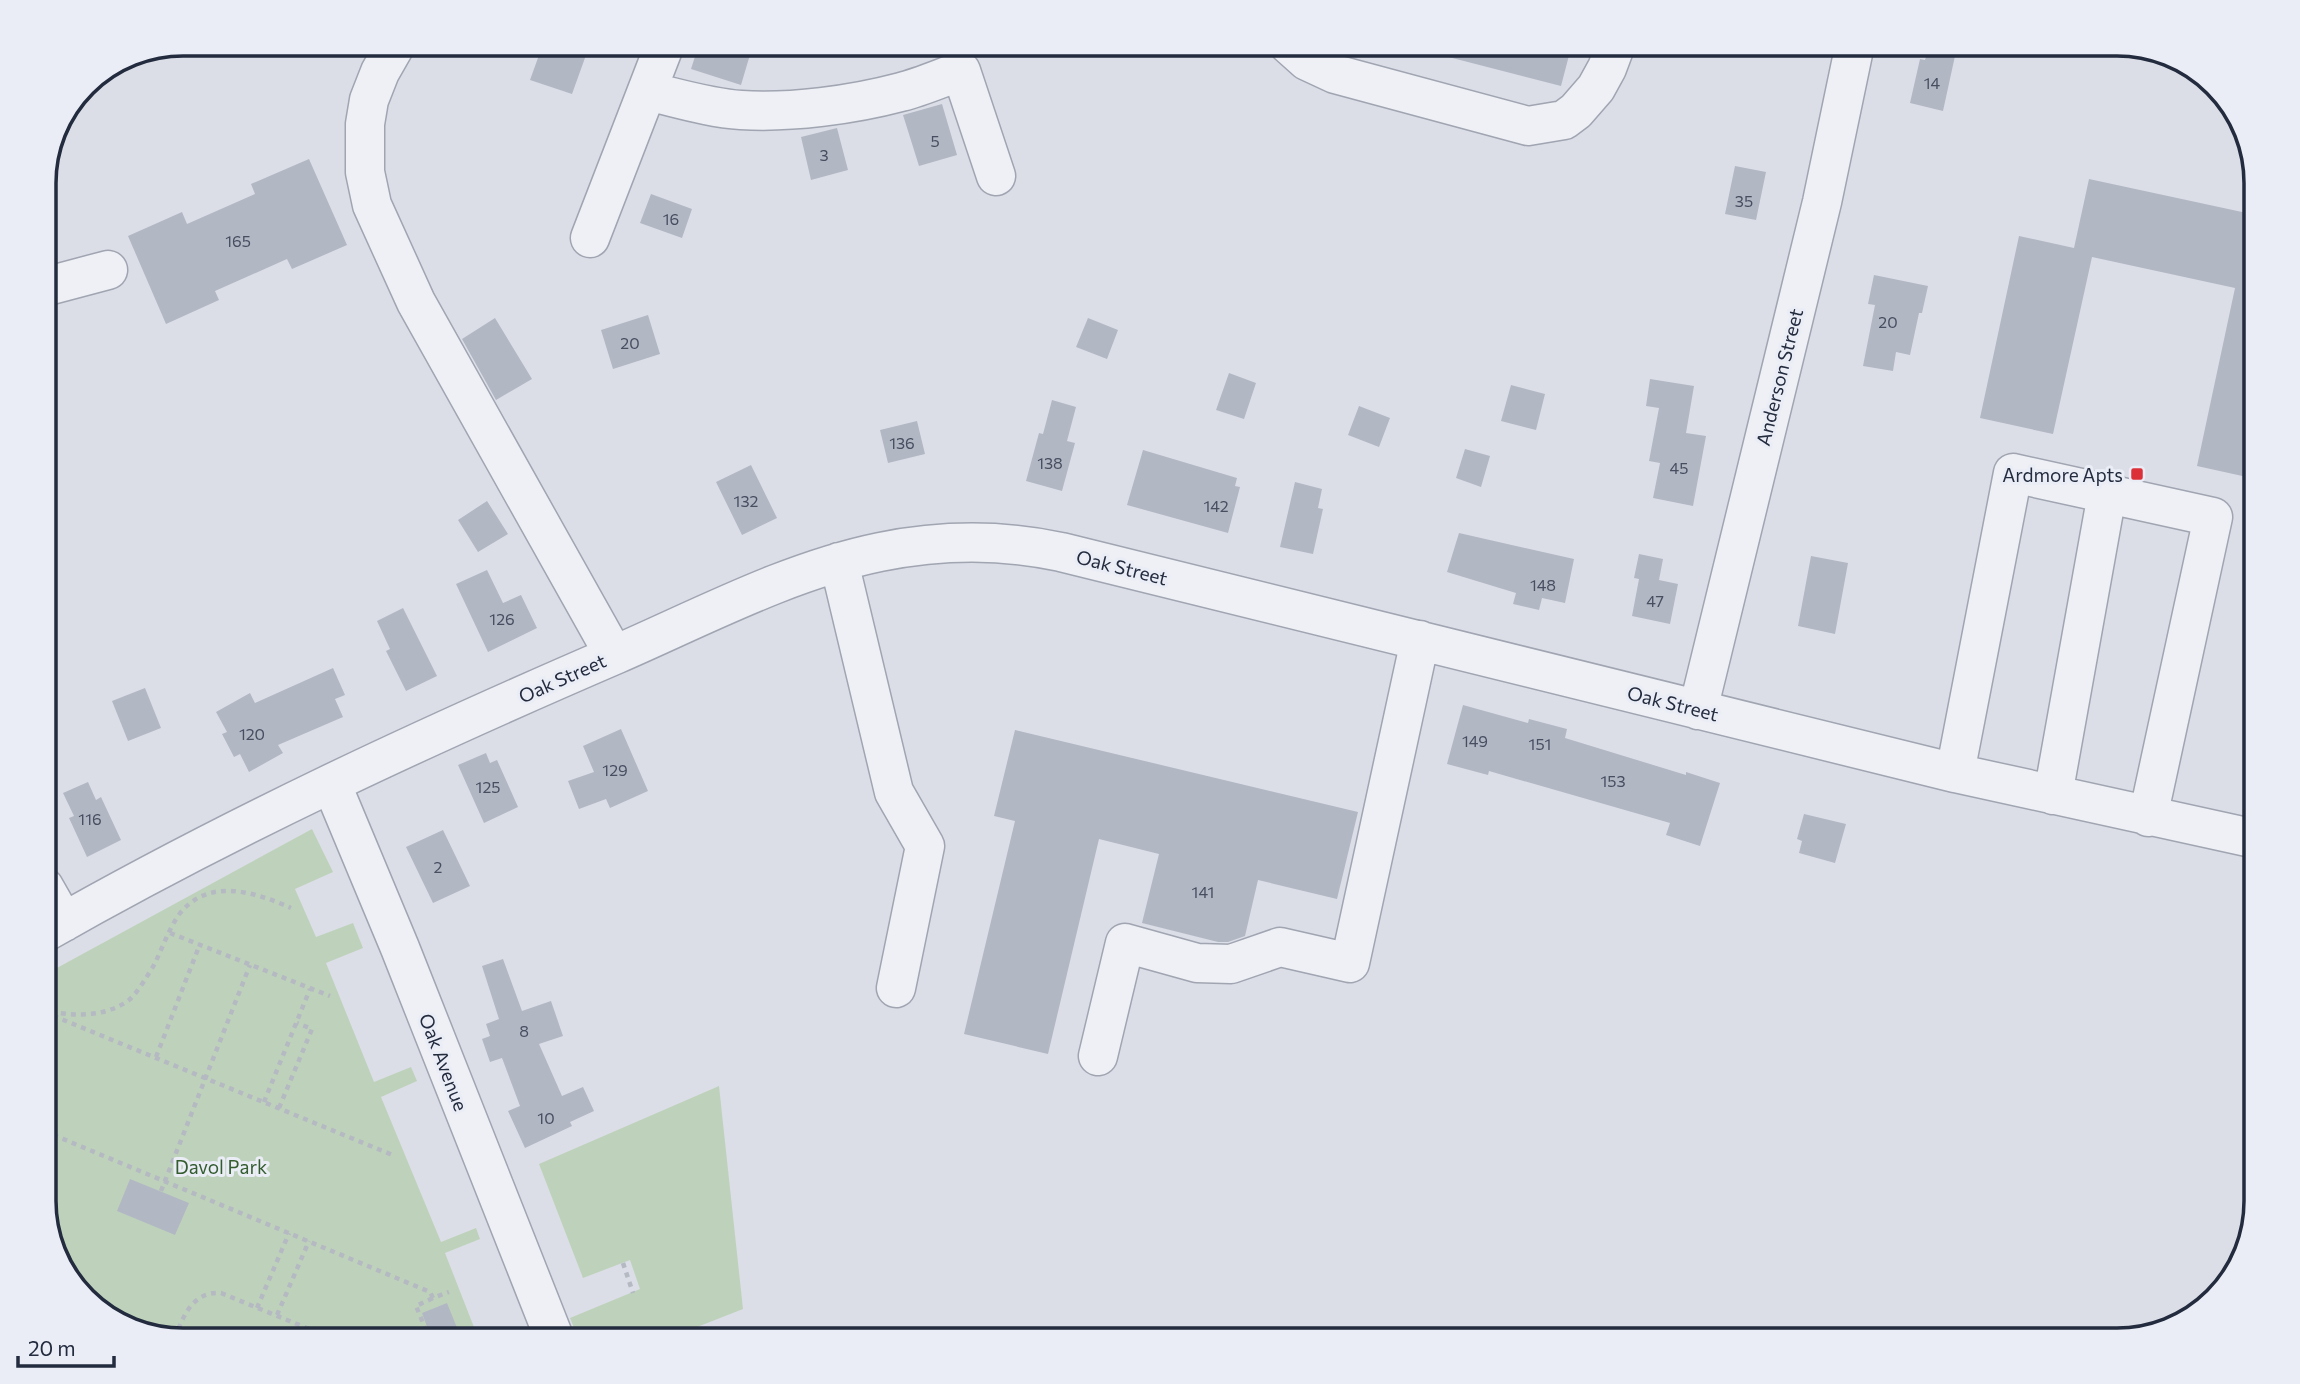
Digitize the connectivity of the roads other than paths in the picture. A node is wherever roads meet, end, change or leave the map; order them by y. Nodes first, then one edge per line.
1 (389, 56) edge
2 (660, 56) edge
3 (1301, 56) edge
4 (1611, 56) edge
5 (1852, 56) edge
6 (647, 91) junction
7 (996, 176) dead end
8 (590, 238) dead end
9 (108, 270) dead end
10 (56, 284) edge
11 (2107, 494) junction
12 (839, 562) junction
13 (1420, 640) junction
14 (614, 655) junction
15 (1698, 710) junction
16 (1955, 773) junction
17 (332, 785) junction
18 (2053, 795) junction
19 (2148, 817) junction
20 (2244, 837) edge
21 (56, 926) edge
22 (896, 988) dead end
23 (1098, 1056) dead end
24 (550, 1328) edge

1 - 14 street
2 - 6 street
3 - 4 street
5 - 15 street, Anderson Street
6 - 7 street
6 - 8 street
9 - 10 street
11 - 16 street
11 - 18 street
11 - 19 street
12 - 13 street, Oak Street
12 - 14 street, Oak Street
12 - 22 street
13 - 15 street, Oak Street
13 - 23 street
14 - 17 street, Oak Street
15 - 16 street, Oak Street
16 - 18 street, Oak Street
17 - 21 street, Oak Street
17 - 24 street, Oak Avenue
18 - 19 street, Oak Street
19 - 20 street, Oak Street

